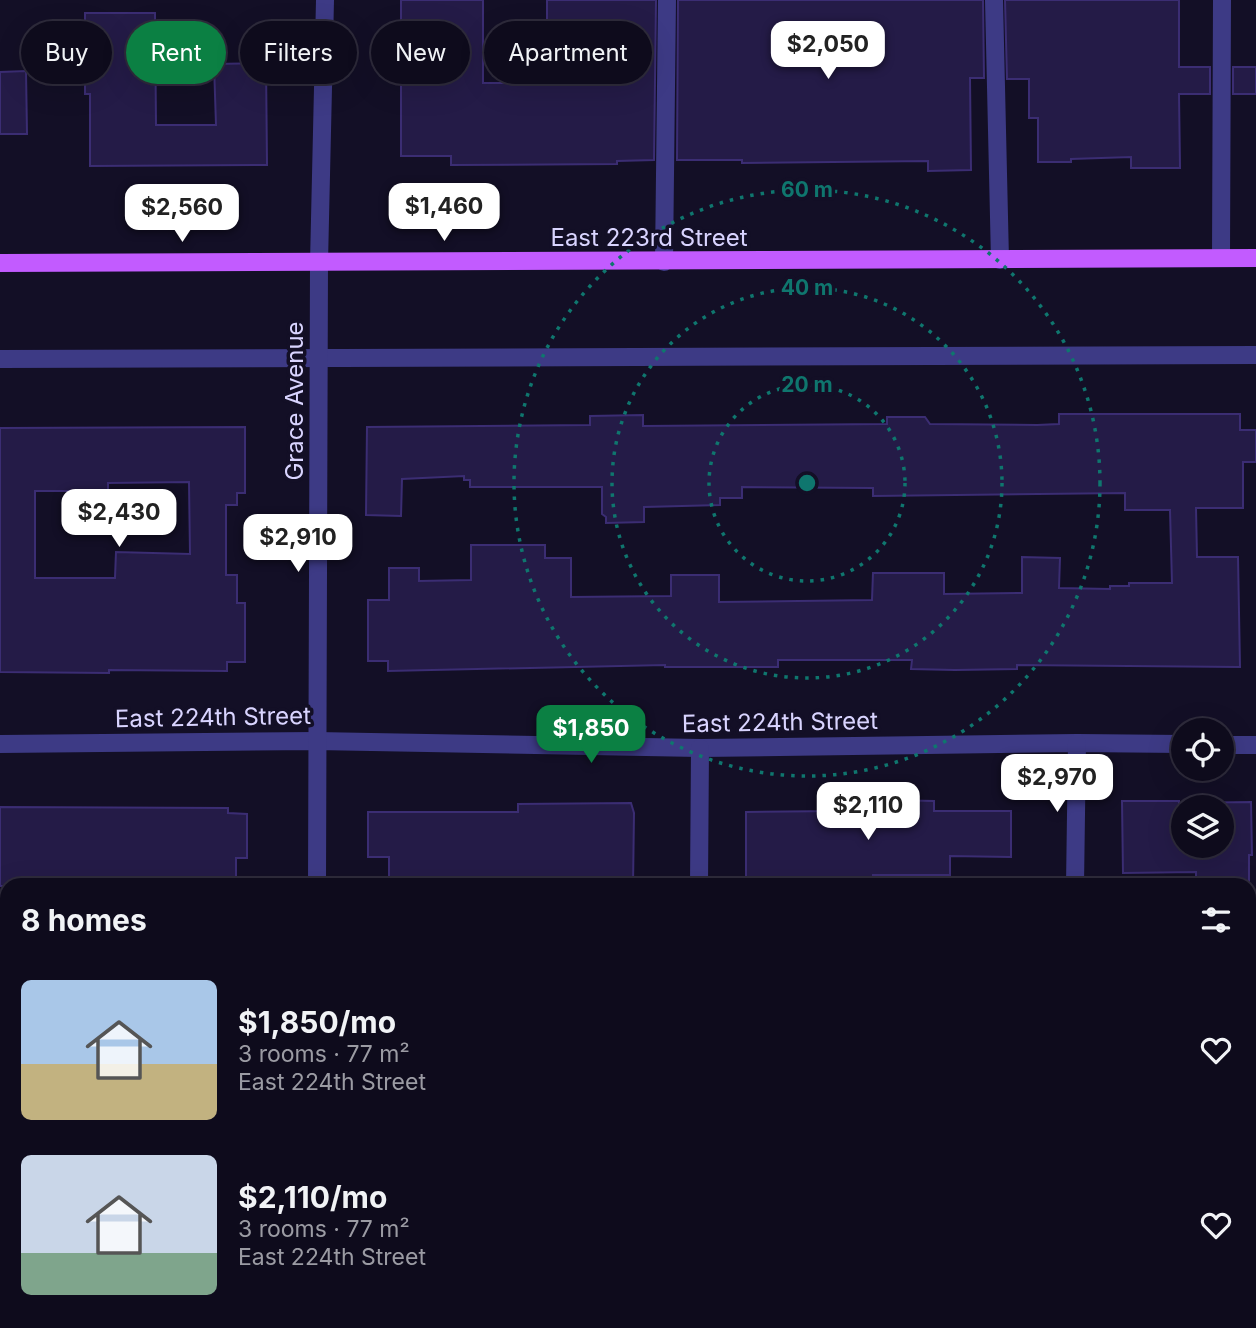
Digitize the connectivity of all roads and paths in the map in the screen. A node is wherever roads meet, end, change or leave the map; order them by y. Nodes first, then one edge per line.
1 (325, 0) edge
2 (667, 0) edge
3 (994, 0) edge
4 (1222, 0) edge
5 (1221, 258) junction
6 (1256, 258) edge
7 (1000, 260) junction
8 (663, 262) junction
9 (0, 263) edge
10 (319, 263) junction
11 (1256, 355) edge
12 (319, 357) junction
13 (0, 359) edge
14 (316, 740) junction
15 (1077, 743) junction
16 (0, 744) edge
17 (1171, 744) edge
18 (1234, 745) edge
19 (1256, 745) edge
20 (700, 748) junction
21 (317, 878) edge
22 (699, 878) edge
23 (1075, 878) edge

1 - 10 street, Grace Avenue
2 - 8 street
3 - 7 street
4 - 5 street
5 - 6 main road, East 223rd Street
5 - 7 main road, East 223rd Street
7 - 8 main road, East 223rd Street
8 - 10 main road, East 223rd Street
9 - 10 main road, East 223rd Street
10 - 12 street, Grace Avenue
11 - 12 street
12 - 13 street
12 - 14 street, Grace Avenue
14 - 16 street, East 224th Street
14 - 20 street, East 224th Street
14 - 21 street, Grace Avenue
15 - 17 street, East 224th Street
15 - 20 street, East 224th Street
15 - 23 street
18 - 19 street
20 - 22 street

